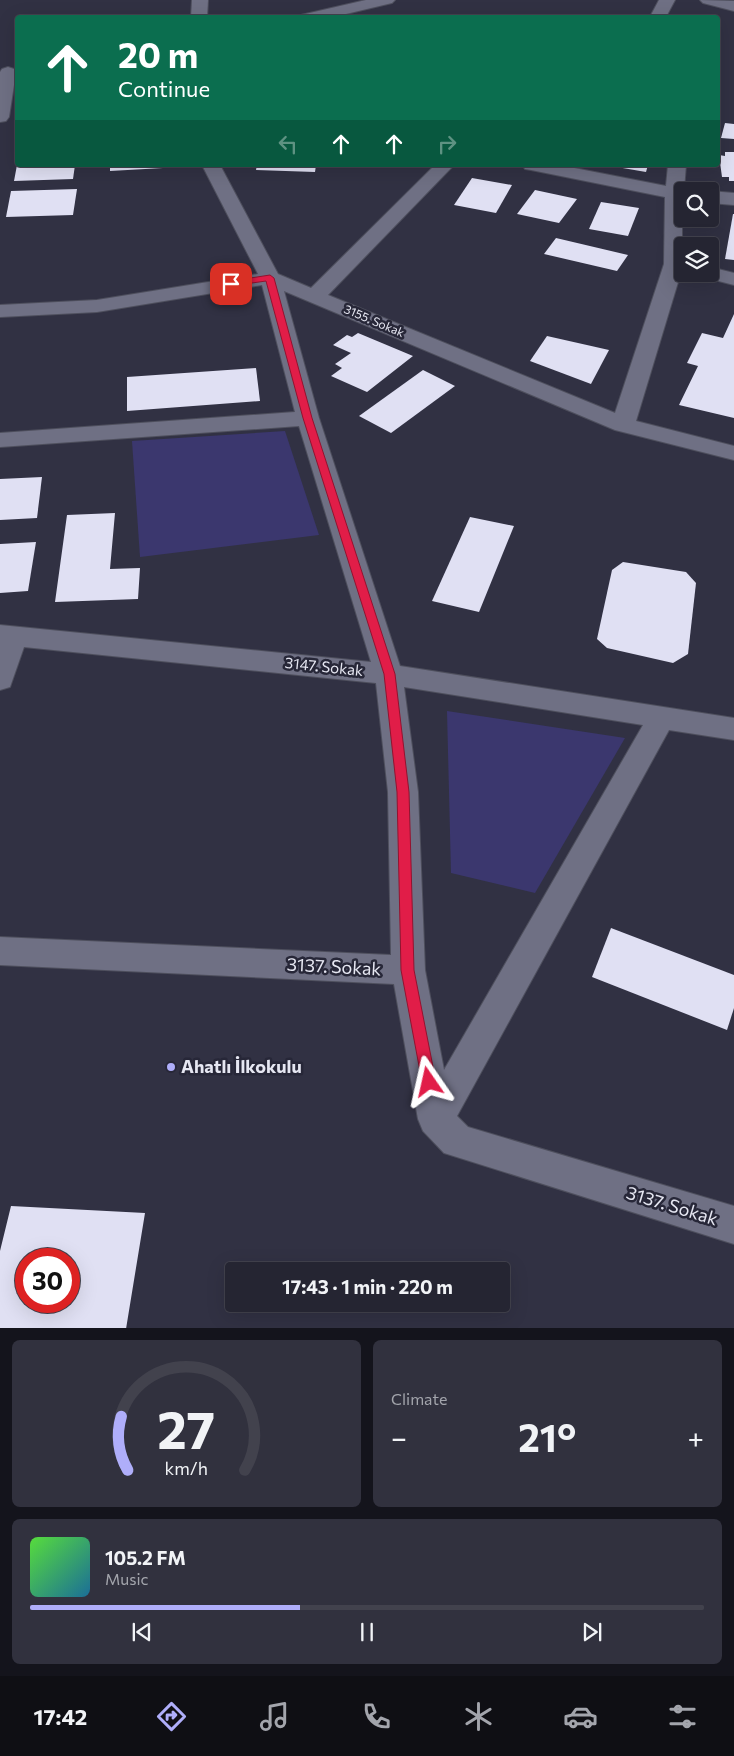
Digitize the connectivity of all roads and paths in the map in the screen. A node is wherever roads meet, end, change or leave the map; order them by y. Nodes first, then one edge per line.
1 (200, 0) edge
2 (666, 0) edge
3 (708, 0) edge
4 (385, 1) edge
5 (734, 6) edge
6 (199, 15) edge
7 (320, 15) edge
8 (387, 15) edge
9 (659, 15) edge
10 (9, 72) edge
11 (0, 117) edge
12 (212, 167) edge
13 (443, 167) edge
14 (555, 167) edge
15 (677, 167) edge
16 (678, 182) edge
17 (674, 193) edge
18 (719, 198) edge
19 (734, 199) edge
20 (719, 274) edge
21 (674, 277) edge
22 (270, 278) junction
23 (734, 278) edge
24 (315, 296) junction
25 (0, 311) edge
26 (308, 418) junction
27 (623, 425) junction
28 (0, 440) edge
29 (734, 453) edge
30 (7, 636) edge
31 (389, 674) junction
32 (0, 680) edge
33 (662, 717) junction
34 (734, 729) edge
35 (0, 951) edge
36 (408, 970) junction
37 (436, 1119) junction
38 (734, 1225) edge

1 - 6 street
2 - 9 street
3 - 5 street
4 - 7 street
4 - 8 street
10 - 11 street
12 - 22 street
13 - 24 street
14 - 17 street
15 - 16 street
18 - 19 street
20 - 23 street
21 - 27 street
22 - 24 street, 3155. Sokak
22 - 25 street
22 - 26 street
24 - 27 street, 3155. Sokak
26 - 28 street
26 - 31 street
27 - 29 street, 3155. Sokak
30 - 31 street, 3147. Sokak
30 - 32 street
31 - 33 street, 3147. Sokak
31 - 36 street
33 - 34 street, 3147. Sokak
33 - 37 street
35 - 36 street, 3137. Sokak
36 - 37 street
37 - 38 street, 3137. Sokak

